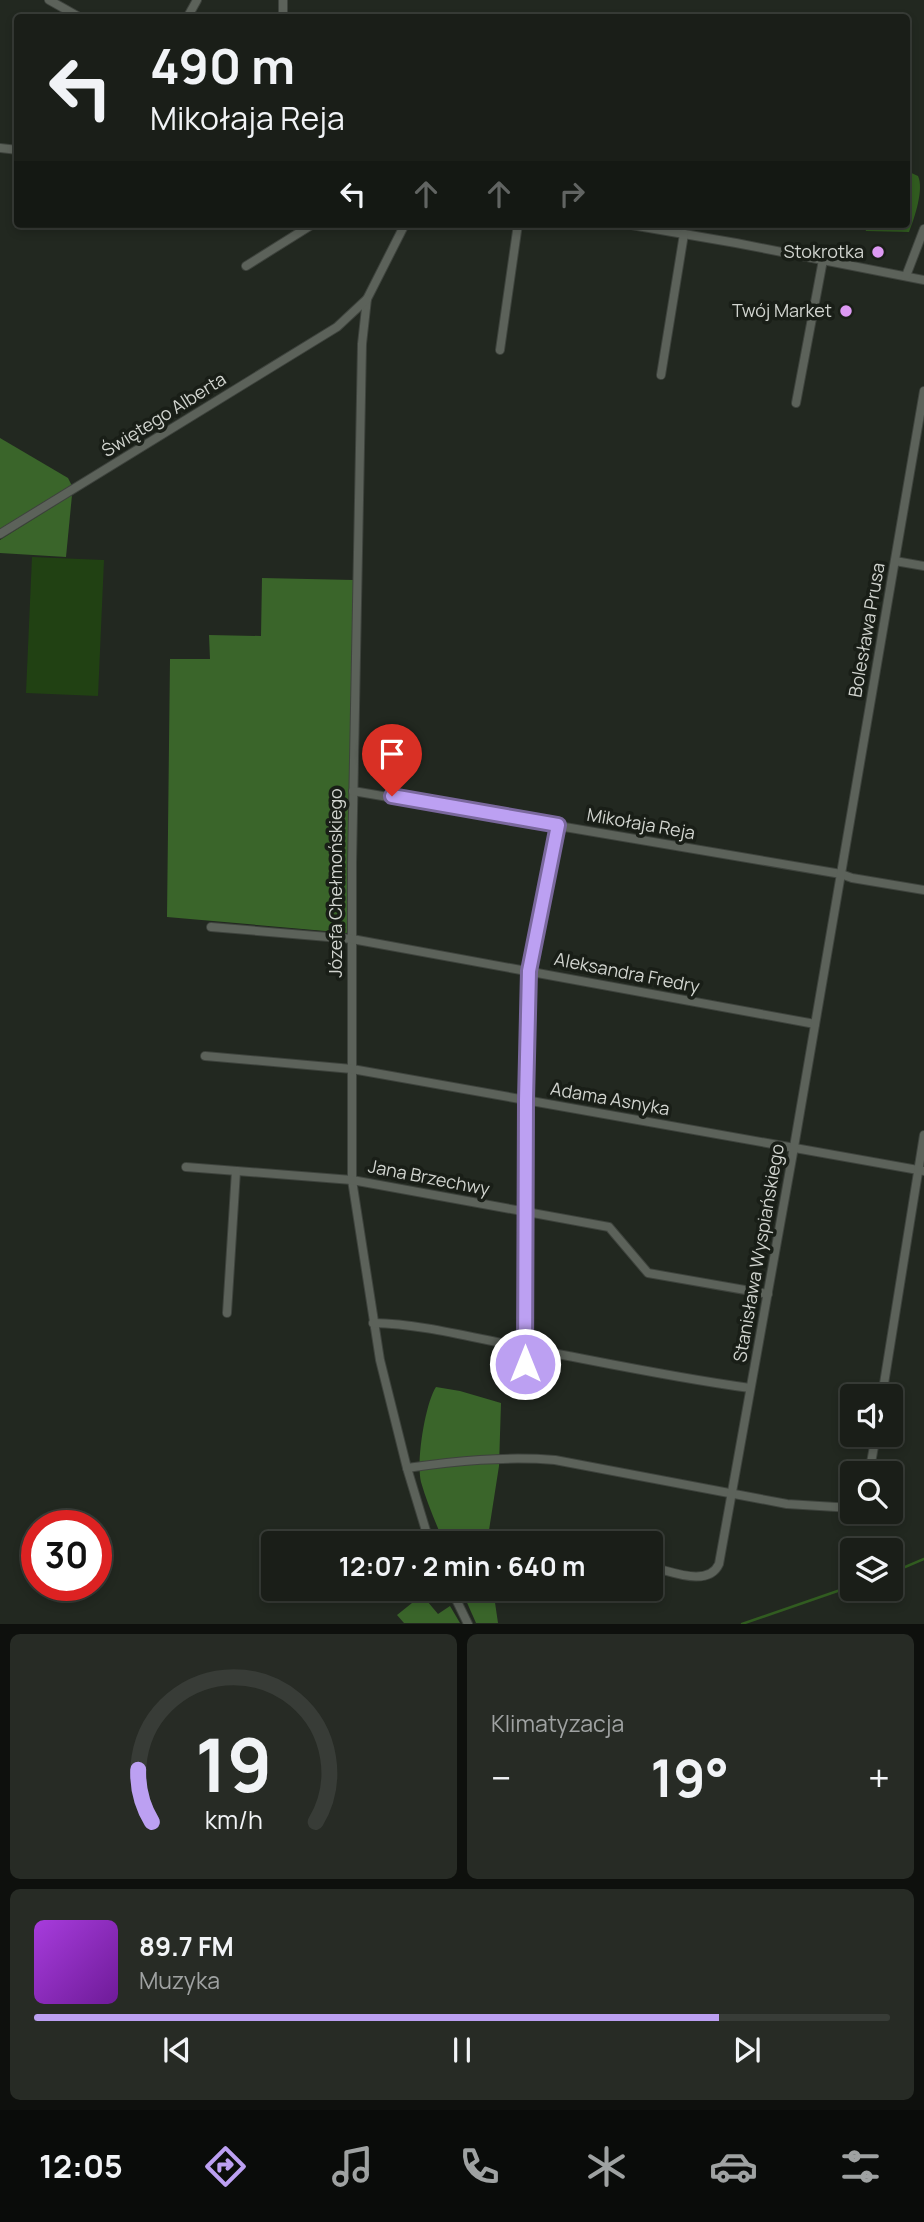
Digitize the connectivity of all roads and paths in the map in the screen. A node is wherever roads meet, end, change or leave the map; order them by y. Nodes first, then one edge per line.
1 (49, 0) edge
2 (72, 14) edge
3 (307, 228) edge
4 (403, 228) edge
5 (517, 228) edge
6 (649, 228) edge
7 (924, 229) edge
8 (684, 234) junction
9 (823, 260) junction
10 (246, 266) dead end
11 (906, 276) junction
12 (924, 279) edge
13 (367, 299) junction
14 (344, 322) junction
15 (363, 332) junction
16 (500, 350) dead end
17 (661, 375) dead end
18 (924, 391) edge
19 (796, 403) dead end
20 (922, 411) edge
21 (0, 534) edge
22 (895, 561) junction
23 (924, 566) edge
24 (353, 791) junction
25 (558, 825) junction
26 (841, 874) junction
27 (924, 890) edge
28 (211, 927) dead end
29 (352, 939) junction
30 (529, 971) junction
31 (815, 1024) junction
32 (205, 1056) dead end
33 (352, 1069) junction
34 (526, 1100) junction
35 (924, 1135) edge
36 (794, 1147) junction
37 (186, 1167) dead end
38 (236, 1171) junction
39 (921, 1171) edge
40 (352, 1180) junction
41 (525, 1212) junction
42 (768, 1294) junction
43 (227, 1313) dead end
44 (373, 1323) junction
45 (525, 1348) junction
46 (525, 1364) dead end
47 (884, 1384) edge
48 (750, 1388) junction
49 (407, 1468) junction
50 (733, 1494) junction
51 (840, 1507) edge
52 (426, 1531) edge
53 (663, 1569) edge
54 (457, 1601) edge
55 (468, 1623) edge

1 - 2 street
3 - 10 street
4 - 13 street, Józefa Chełmońskiego
5 - 16 street
6 - 8 street
7 - 11 street
8 - 9 street
8 - 17 street
9 - 11 street
9 - 19 street
11 - 12 street
13 - 14 street, Świętego Alberta
13 - 15 street, Józefa Chełmońskiego
14 - 15 street
14 - 21 street, Świętego Alberta
15 - 24 street, Józefa Chełmońskiego
18 - 20 street, Bolesława Prusa
20 - 22 street, Bolesława Prusa
22 - 23 street
22 - 26 street, Bolesława Prusa
24 - 25 street, Mikołaja Reja
24 - 29 street, Józefa Chełmońskiego
25 - 26 street, Mikołaja Reja
25 - 30 street
26 - 27 street, Mikołaja Reja
26 - 31 street, Stanisława Wyspiańskiego
28 - 29 street, Aleksandra Fredry
29 - 30 street, Aleksandra Fredry
29 - 33 street, Józefa Chełmońskiego
30 - 31 street, Aleksandra Fredry
30 - 34 street
31 - 36 street, Stanisława Wyspiańskiego
32 - 33 street, Adama Asnyka
33 - 34 street, Adama Asnyka
33 - 40 street, Józefa Chełmońskiego
34 - 36 street, Adama Asnyka
34 - 41 street
35 - 39 street
36 - 39 street, Adama Asnyka
36 - 42 street, Stanisława Wyspiańskiego
37 - 38 street, Jana Brzechwy
38 - 40 street, Jana Brzechwy
38 - 43 street
39 - 47 street
40 - 41 street, Jana Brzechwy
40 - 44 street, Józefa Chełmońskiego
41 - 42 street, Jana Brzechwy
41 - 45 street
42 - 48 street, Stanisława Wyspiańskiego
44 - 45 street
44 - 49 street, Józefa Chełmońskiego
45 - 46 street
45 - 48 street
48 - 50 street, Stanisława Wyspiańskiego
49 - 50 street
49 - 52 street, Józefa Chełmońskiego
50 - 51 street
50 - 53 street, Stanisława Wyspiańskiego
54 - 55 street

